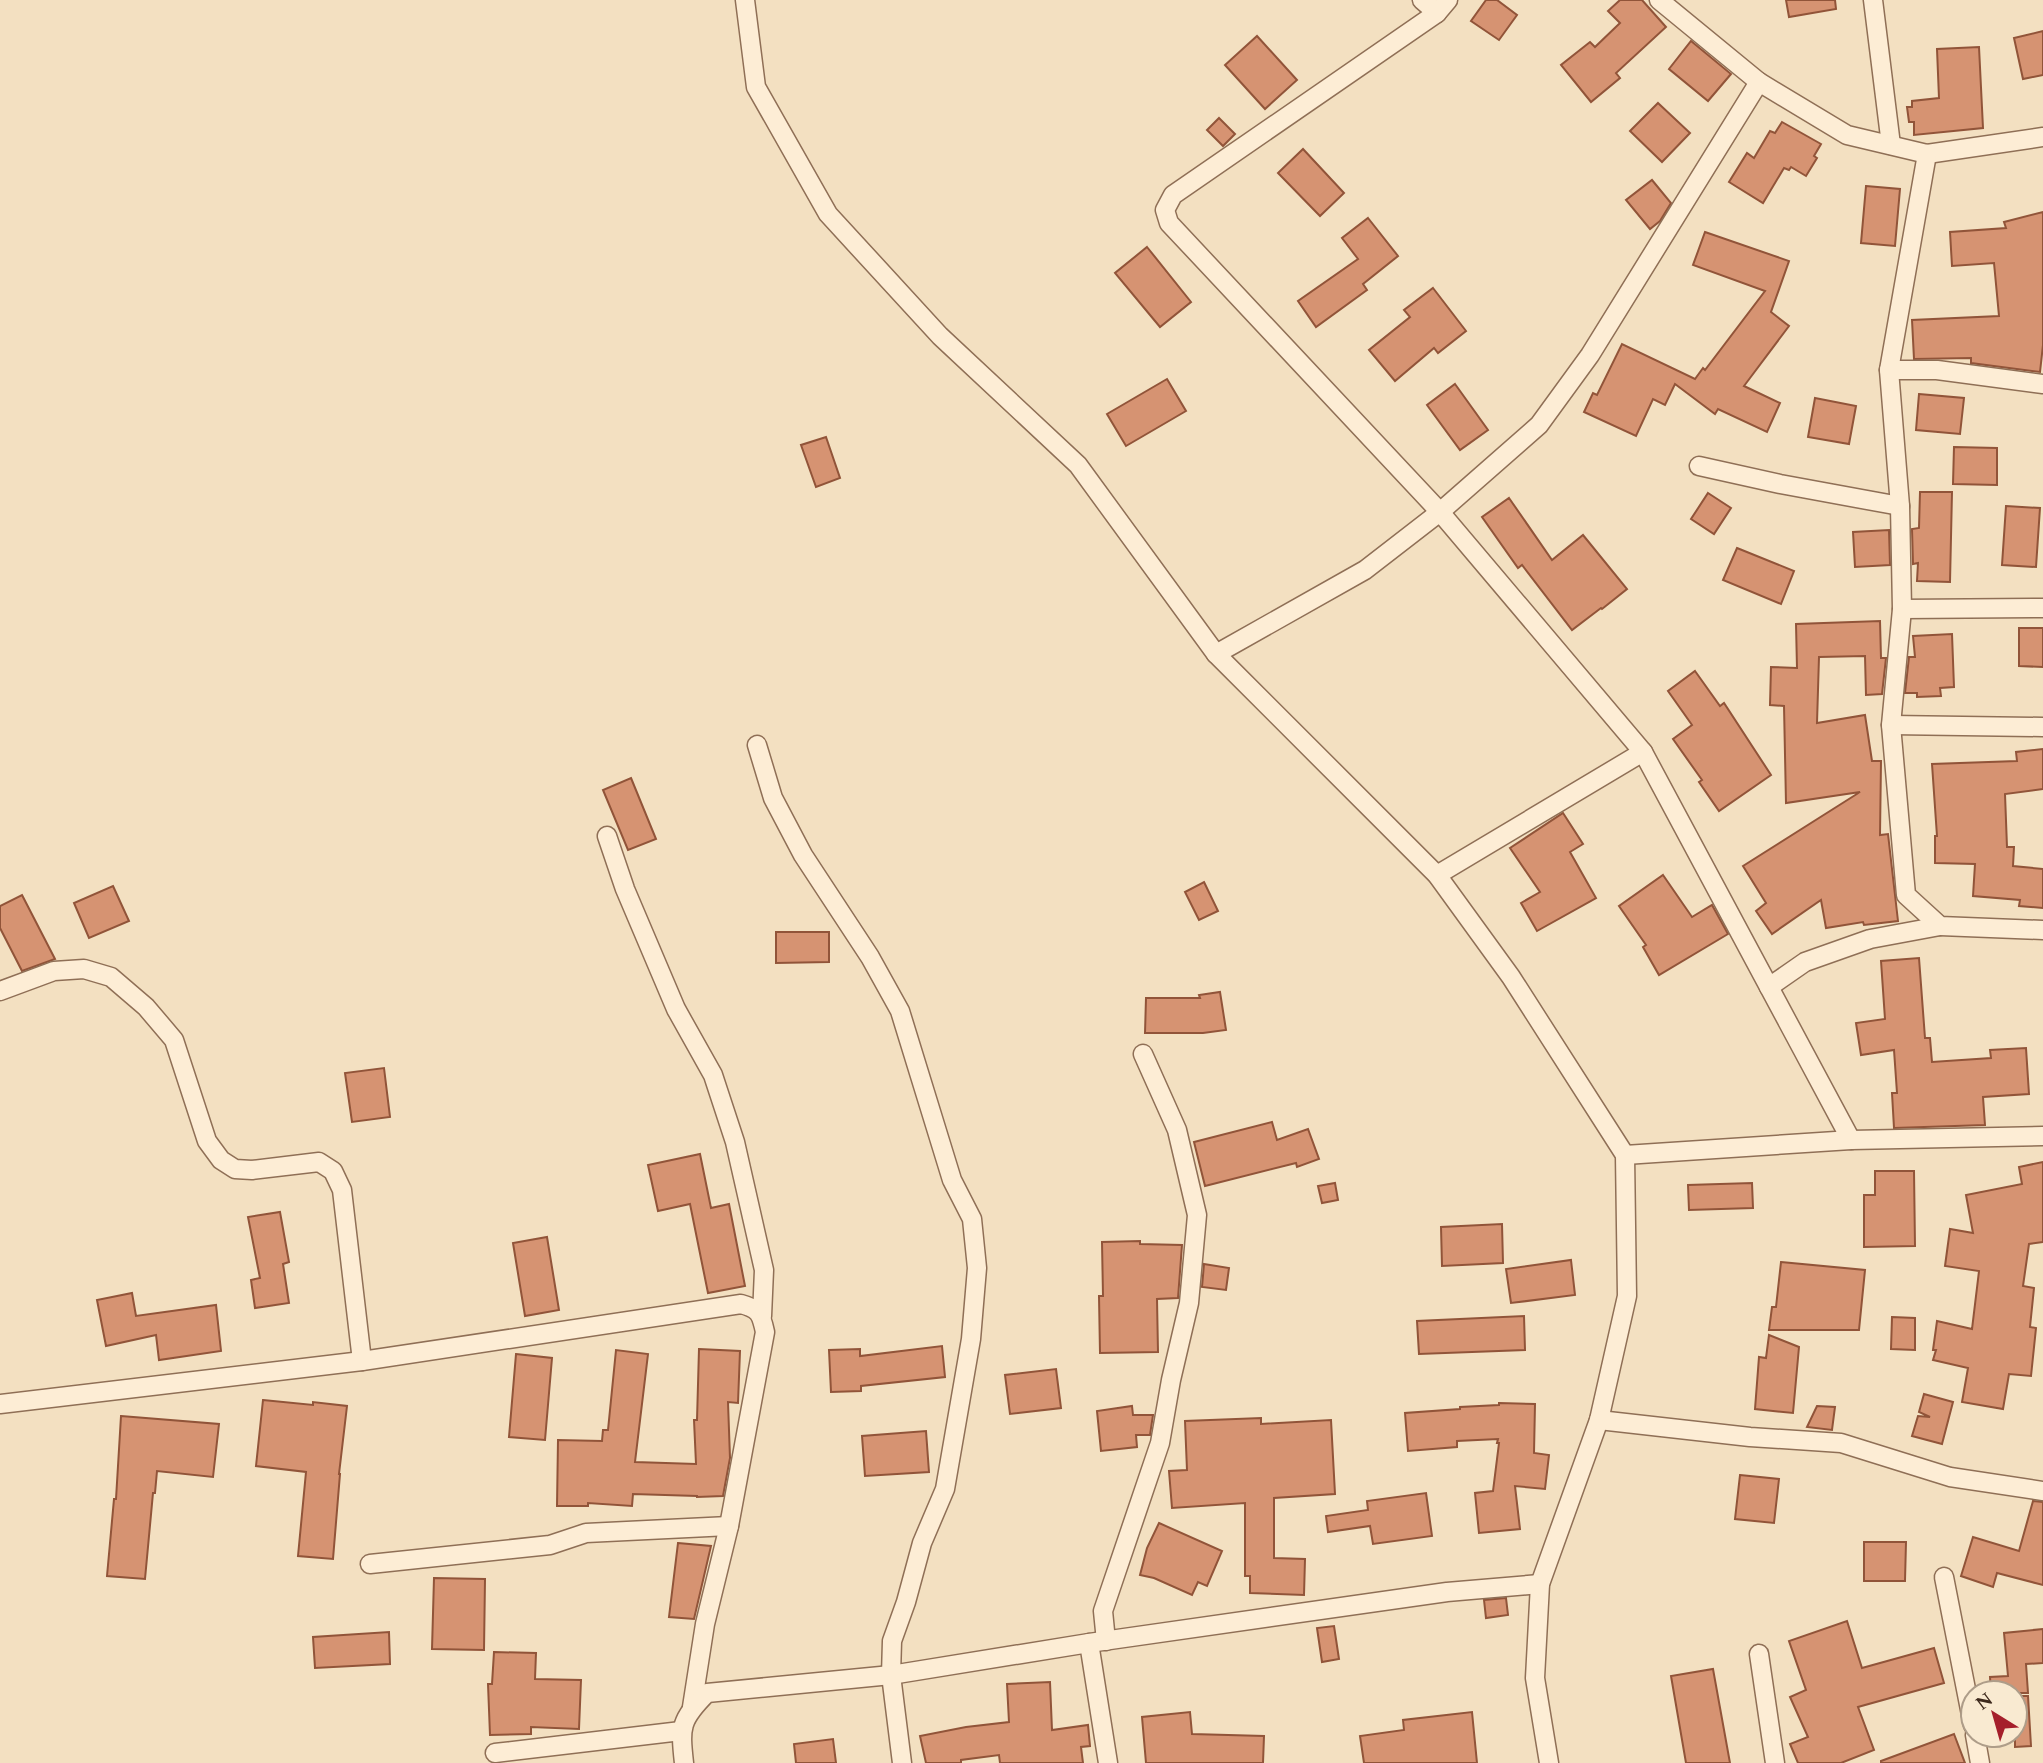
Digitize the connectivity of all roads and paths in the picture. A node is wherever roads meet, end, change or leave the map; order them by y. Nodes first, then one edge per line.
1 (745, 0) edge
2 (1422, 0) edge
3 (1659, 0) edge
4 (1873, 0) edge
5 (1443, 6) edge
6 (1759, 82) junction
7 (2043, 137) edge
8 (1891, 145) junction
9 (1927, 154) junction
10 (1889, 370) junction
11 (2043, 384) edge
12 (1699, 466) dead end
13 (1900, 506) junction
14 (1440, 512) junction
15 (2043, 608) edge
16 (1902, 609) junction
17 (1216, 654) junction
18 (1891, 725) junction
19 (2043, 727) edge
20 (757, 745) dead end
21 (1643, 752) junction
22 (607, 836) dead end
23 (1437, 875) junction
24 (1940, 926) junction
25 (2043, 930) edge
26 (1769, 986) junction
27 (0, 990) edge
28 (1143, 1054) dead end
29 (2043, 1136) edge
30 (1851, 1140) junction
31 (1625, 1155) junction
32 (762, 1316) junction
33 (362, 1361) junction
34 (0, 1404) edge
35 (1599, 1420) junction
36 (2043, 1491) edge
37 (729, 1526) junction
38 (370, 1564) dead end
39 (1944, 1577) dead end
40 (1540, 1584) junction
41 (1098, 1642) junction
42 (1759, 1654) dead end
43 (891, 1675) junction
44 (1964, 1679) edge
45 (692, 1707) junction
46 (681, 1731) junction
47 (495, 1753) dead end
48 (684, 1763) edge
49 (902, 1763) edge
50 (1108, 1763) edge
51 (1549, 1763) edge
52 (1775, 1763) edge

1 - 17 street
2 - 5 street
3 - 6 street
4 - 8 street
5 - 14 street
6 - 8 street
6 - 14 street
7 - 9 street
8 - 9 street
9 - 10 street
10 - 11 street
10 - 13 street
12 - 13 street
13 - 16 street
14 - 17 street
14 - 21 street
15 - 16 street
16 - 18 street
17 - 23 street
18 - 19 street
18 - 24 street
20 - 43 street
21 - 23 street
21 - 26 street
22 - 32 street
23 - 31 street
24 - 25 street
24 - 26 street
26 - 30 street
27 - 33 street
28 - 41 street
29 - 30 street
30 - 31 street
31 - 35 street
32 - 33 street
32 - 37 street
33 - 34 street
35 - 36 street
35 - 40 street
37 - 38 street
37 - 45 street
39 - 44 street
40 - 41 street
40 - 51 street
41 - 43 street
41 - 50 street
42 - 52 street
43 - 45 street
43 - 49 street
45 - 46 street
46 - 47 street
46 - 48 street

